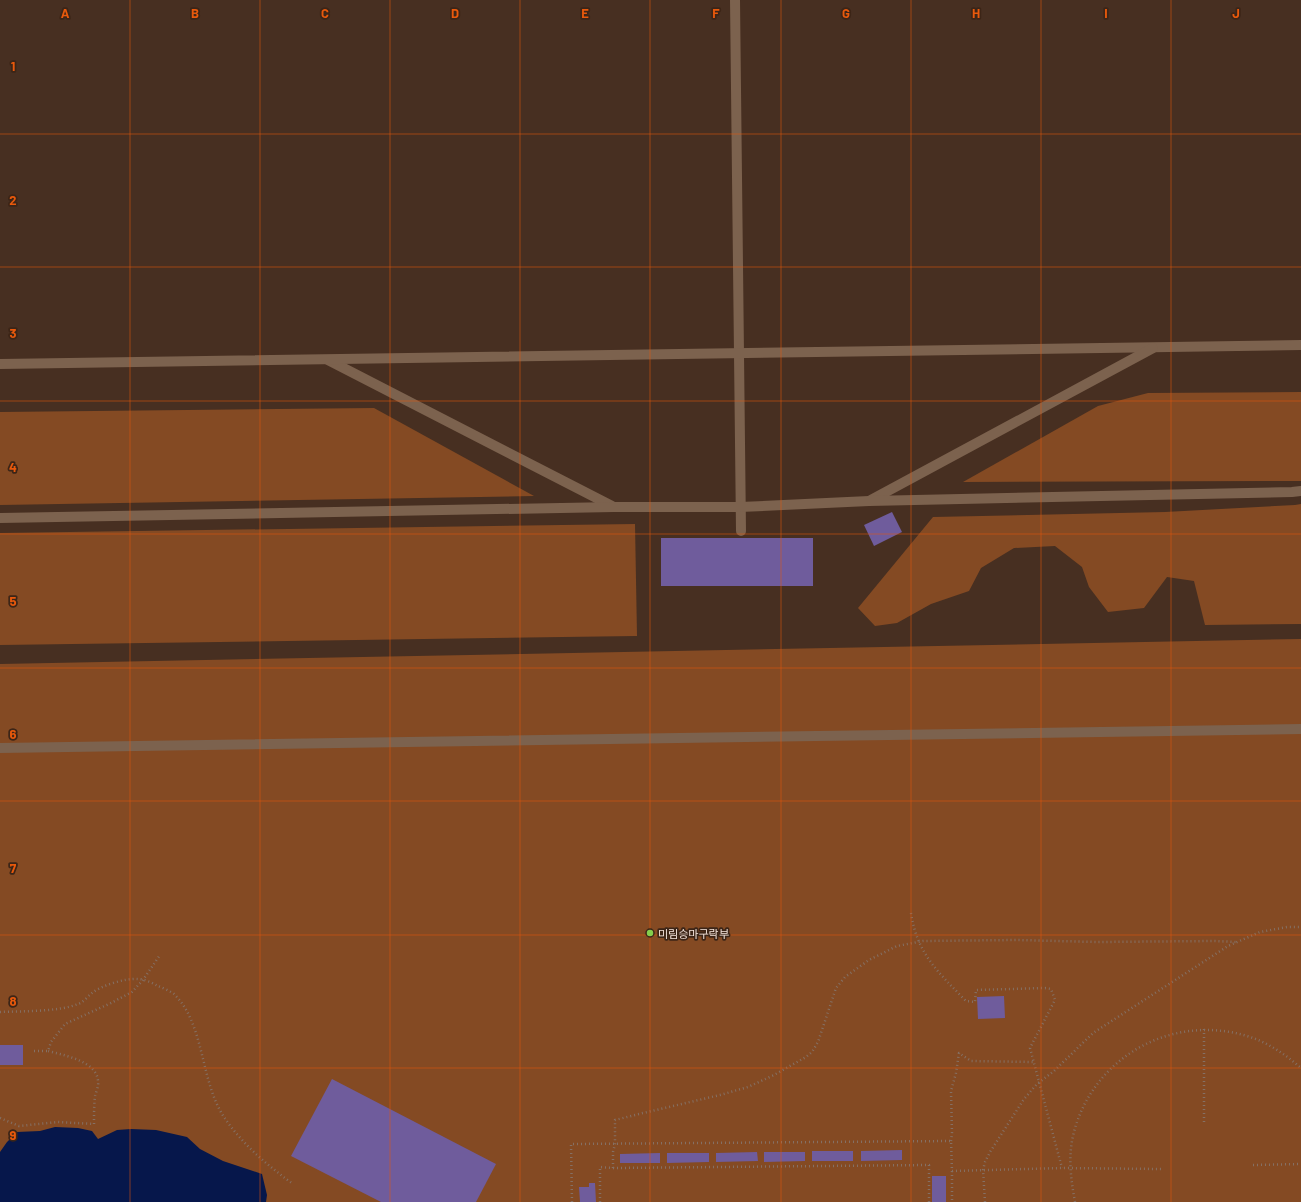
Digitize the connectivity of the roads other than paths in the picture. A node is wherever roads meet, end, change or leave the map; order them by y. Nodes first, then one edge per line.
1 (735, 0) edge
2 (1301, 344) edge
3 (1155, 347) junction
4 (739, 353) junction
5 (326, 359) junction
6 (0, 364) edge
7 (1301, 490) edge
8 (869, 501) junction
9 (614, 507) junction
10 (740, 507) junction
11 (0, 518) edge
12 (741, 531) dead end
13 (1301, 729) edge
14 (0, 748) edge

1 - 4 street
2 - 3 street
3 - 4 street
3 - 8 street
4 - 5 street
4 - 10 street
5 - 6 street
5 - 9 street
7 - 8 street
8 - 10 street
9 - 10 street
9 - 11 street
10 - 12 street
13 - 14 street

